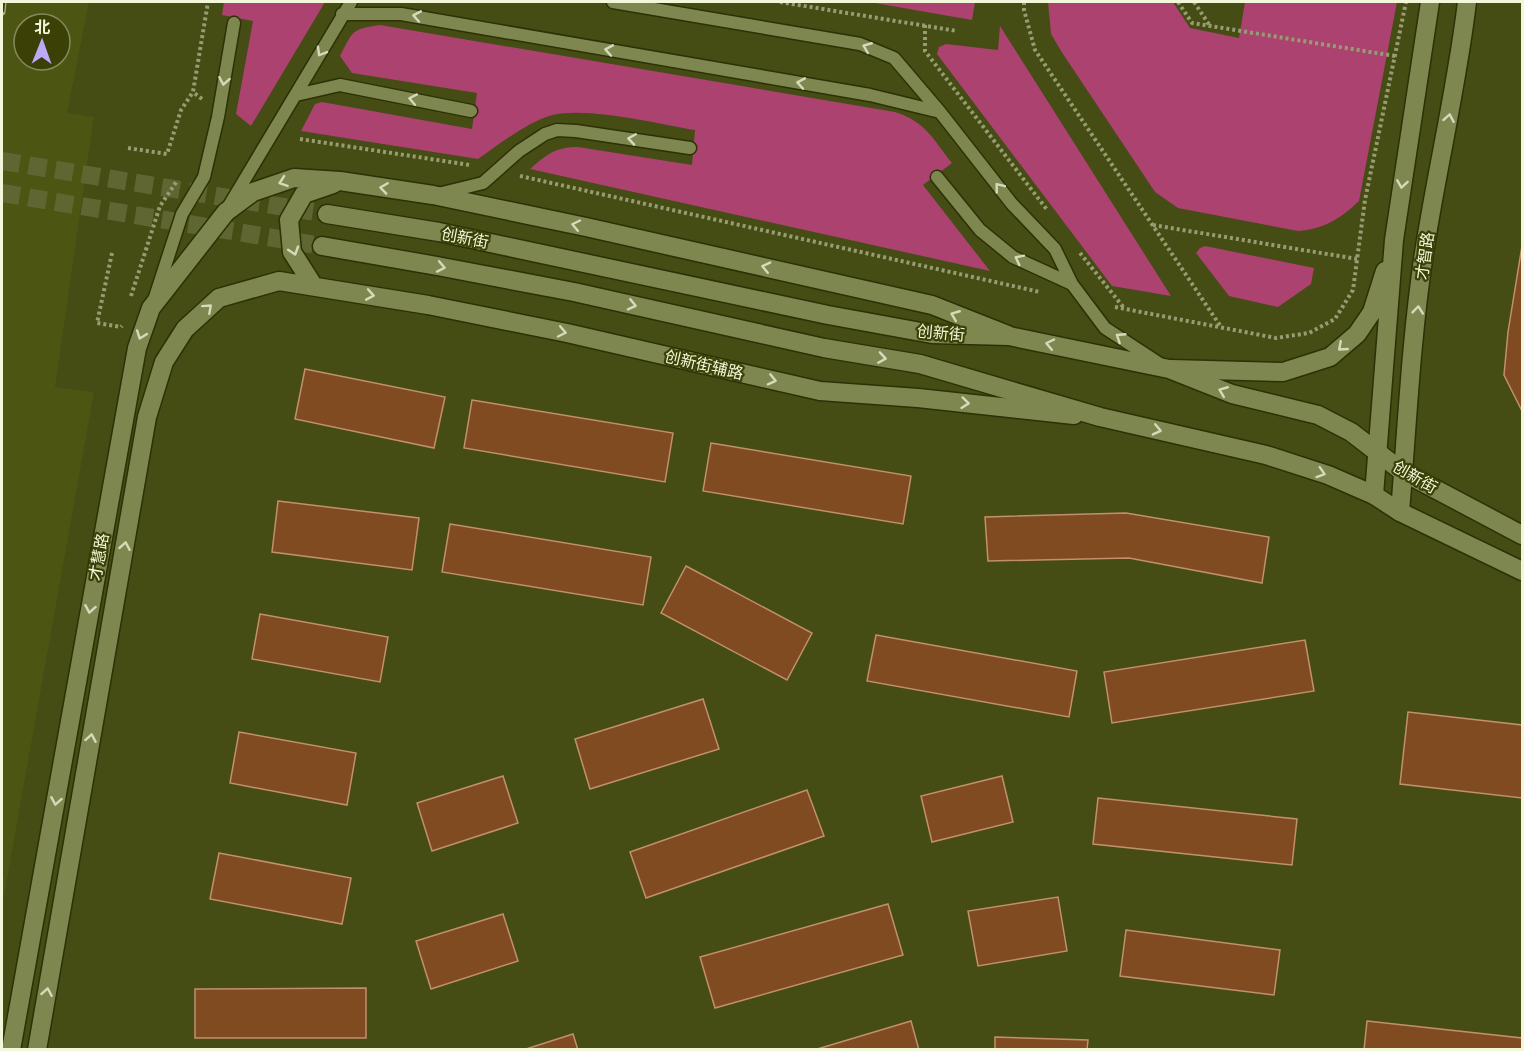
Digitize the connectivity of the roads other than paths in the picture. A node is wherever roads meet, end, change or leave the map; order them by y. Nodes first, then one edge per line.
1 (351, 2) edge
2 (613, 2) edge
3 (1430, 2) edge
4 (1467, 2) edge
5 (342, 14) junction
6 (234, 23) dead end
7 (296, 95) junction
8 (471, 111) dead end
9 (940, 112) junction
10 (690, 148) dead end
11 (937, 177) dead end
12 (340, 181) junction
13 (433, 195) junction
14 (226, 212) junction
15 (327, 214) tunnel mouth
16 (1394, 240) junction
17 (322, 246) tunnel mouth
18 (1072, 284) junction
19 (313, 285) junction
20 (151, 308) junction
21 (1009, 336) junction
22 (1169, 369) junction
23 (1100, 417) junction
24 (1378, 453) junction
25 (1403, 472) junction
26 (1374, 495) junction
27 (1400, 512) junction
28 (1522, 535) edge
29 (1522, 571) edge
30 (11, 1050) edge
31 (37, 1050) edge

1 - 5 lane
9 -> 2 lane
3 -> 16 street, 才智路
25 -> 4 street, 才智路
5 -> 7 lane
9 -> 5 lane
6 -> 20 lane
8 -> 7 lane
7 - 14 lane
18 -> 9 lane
10 -> 13 lane
18 -> 11 lane
13 -> 12 street
12 -> 14 street, 才慧路
12 -> 19 street
21 -> 13 street
14 - 20 street, 才慧路
15 - 21 street, 创新街
16 -> 22 street
16 - 24 street, 才智路
17 -> 23 street, 创新街
22 -> 18 lane
19 -> 23 street, 创新街辅路
31 -> 19 street, 才慧路
20 -> 30 street, 才慧路
22 -> 21 street, 创新街
24 -> 22 street, 创新街
23 -> 26 street, 创新街
24 - 25 street, 创新街
24 - 26 street, 才智路
25 - 27 street, 才智路
25 - 28 street, 创新街
26 - 27 street, 创新街
27 - 29 street, 创新街

